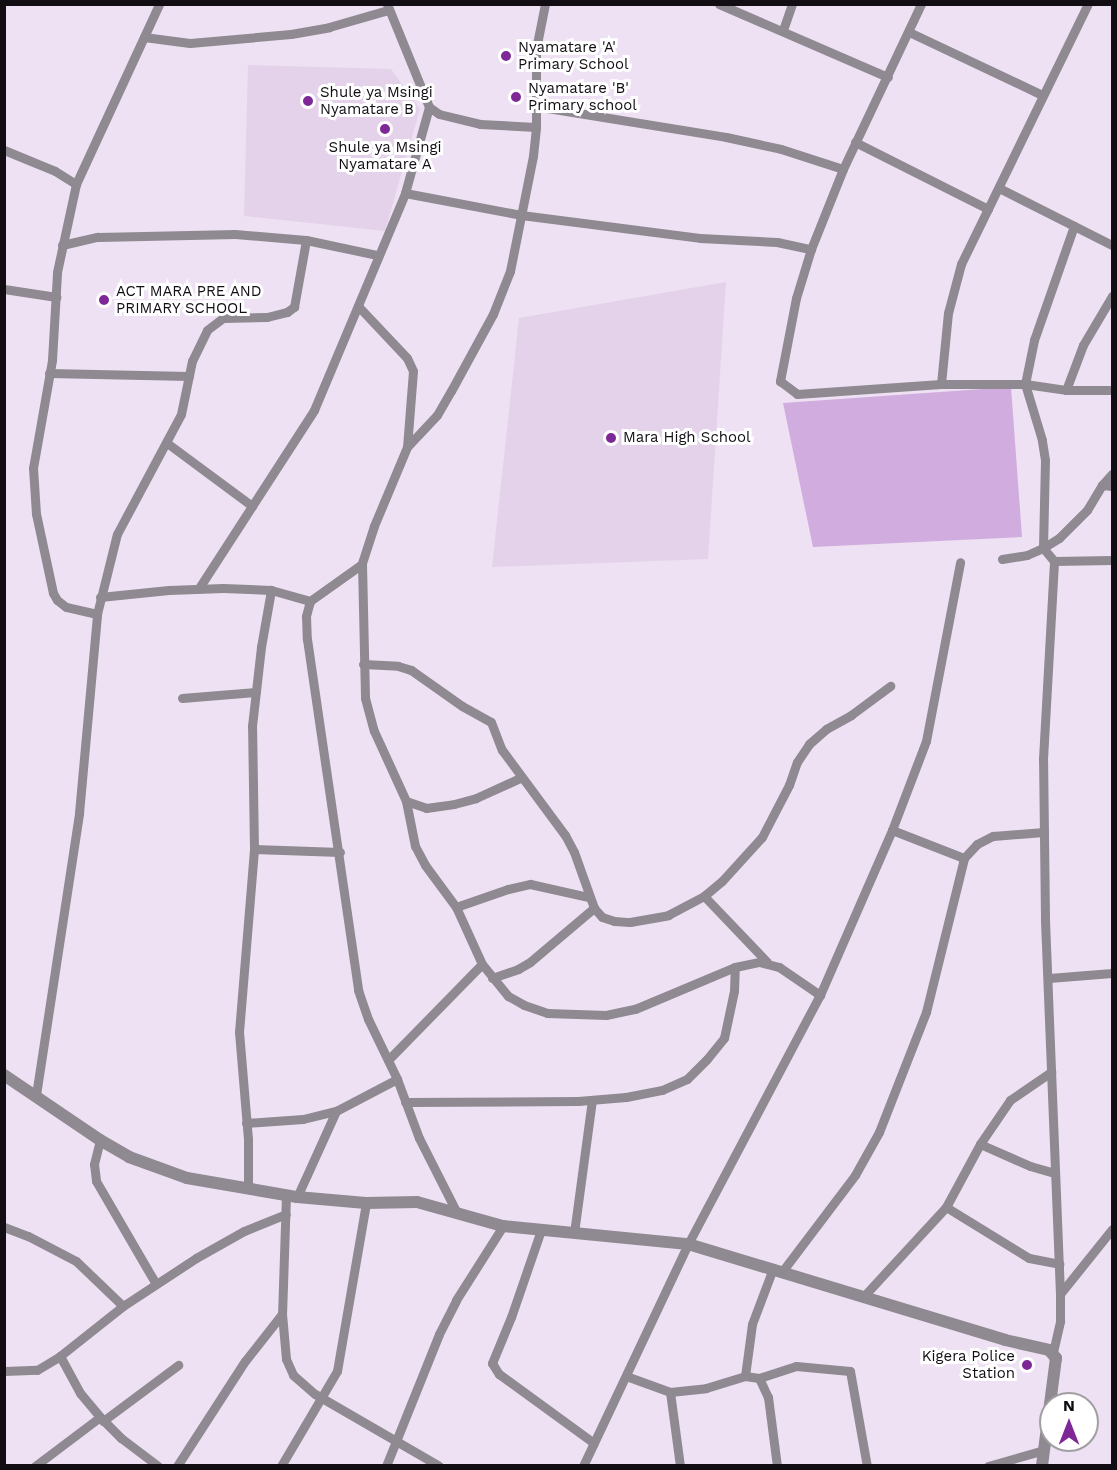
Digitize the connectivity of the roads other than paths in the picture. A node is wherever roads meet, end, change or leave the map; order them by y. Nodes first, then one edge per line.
1 (159, 4) edge
2 (545, 4) edge
3 (719, 4) edge
4 (792, 4) edge
5 (921, 4) edge
6 (1088, 4) edge
7 (388, 7) edge
8 (783, 30) junction
9 (909, 32) junction
10 (144, 37) junction
11 (888, 77) junction
12 (1042, 95) junction
13 (535, 106) junction
14 (429, 107) junction
15 (536, 127) junction
16 (855, 142) junction
17 (4, 150) edge
18 (843, 169) junction
19 (76, 184) junction
20 (999, 188) junction
21 (405, 193) junction
22 (988, 209) junction
23 (521, 215) junction
24 (1074, 226) junction
25 (306, 240) junction
26 (62, 245) junction
27 (1113, 245) edge
28 (811, 249) junction
29 (377, 255) junction
30 (4, 290) edge
31 (1113, 296) edge
32 (56, 297) junction
33 (358, 306) junction
34 (49, 373) junction
35 (189, 376) junction
36 (941, 384) junction
37 (1024, 384) junction
38 (1066, 390) junction
39 (1113, 390) edge
40 (167, 443) junction
41 (407, 447) junction
42 (1113, 474) edge
43 (1107, 485) edge
44 (252, 506) junction
45 (1043, 548) junction
46 (1002, 559) dead end
47 (1113, 560) edge
48 (1054, 561) junction
49 (960, 562) dead end
50 (362, 564) junction
51 (199, 588) junction
52 (271, 590) junction
53 (100, 597) junction
54 (310, 600) junction
55 (97, 614) junction
56 (363, 664) junction
57 (890, 686) dead end
58 (256, 692) junction
59 (182, 699) dead end
60 (520, 778) junction
61 (406, 801) junction
62 (892, 830) junction
63 (1044, 832) junction
64 (254, 849) junction
65 (340, 852) junction
66 (964, 858) junction
67 (704, 896) junction
68 (588, 897) junction
69 (456, 908) junction
70 (594, 908) junction
71 (767, 962) junction
72 (482, 964) junction
73 (735, 967) junction
74 (1113, 973) edge
75 (492, 978) junction
76 (1048, 978) junction
77 (820, 995) junction
78 (388, 1060) junction
79 (1051, 1072) junction
80 (4, 1075) edge
81 (397, 1079) junction
82 (36, 1095) junction
83 (592, 1100) junction
84 (405, 1102) junction
85 (336, 1111) junction
86 (246, 1123) junction
87 (100, 1140) junction
88 (980, 1144) junction
89 (1055, 1173) junction
90 (248, 1189) junction
91 (291, 1196) junction
92 (366, 1203) junction
93 (946, 1207) junction
94 (457, 1213) junction
95 (286, 1214) junction
96 (503, 1226) junction
97 (4, 1227) edge
98 (1113, 1229) edge
99 (541, 1230) junction
100 (574, 1233) junction
101 (688, 1244) junction
102 (1059, 1264) junction
103 (777, 1272) junction
104 (156, 1284) junction
105 (1060, 1294) junction
106 (863, 1297) junction
107 (123, 1306) junction
108 (282, 1314) junction
109 (1053, 1352) junction
110 (60, 1356) junction
111 (178, 1365) dead end
112 (4, 1371) edge
113 (626, 1376) junction
114 (745, 1376) junction
115 (759, 1378) junction
116 (670, 1392) junction
117 (1052, 1392) edge
118 (323, 1398) junction
119 (101, 1419) junction
120 (398, 1442) junction
121 (594, 1443) junction
122 (1039, 1451) edge
123 (35, 1466) edge
124 (159, 1466) edge
125 (177, 1466) edge
126 (281, 1466) edge
127 (386, 1466) edge
128 (439, 1466) edge
129 (583, 1466) edge
130 (680, 1466) edge
131 (777, 1466) edge
132 (867, 1466) edge
133 (988, 1466) edge

1 - 10 street
2 - 13 street
3 - 8 street
4 - 8 street
5 - 9 street
6 - 12 street
7 - 10 street
7 - 14 street
8 - 11 street
9 - 11 street
9 - 12 street
10 - 19 street
11 - 16 street
12 - 20 street
13 - 15 street
13 - 18 street
14 - 15 street
14 - 21 street
15 - 23 street
16 - 18 street
16 - 22 street
17 - 19 street
18 - 28 street
19 - 26 street
20 - 22 street
20 - 24 street
21 - 23 street
21 - 29 street
22 - 36 street
23 - 28 street
23 - 41 street
24 - 27 street
24 - 37 street
25 - 26 street
25 - 29 street
25 - 35 street
26 - 32 street
28 - 36 street
29 - 33 street
30 - 32 street
31 - 38 street
32 - 34 street
33 - 41 street
33 - 44 street
34 - 35 street
34 - 55 street
35 - 40 street
36 - 37 street
37 - 38 street
37 - 45 street
38 - 39 street
40 - 44 street
40 - 53 street
41 - 50 street
42 - 43 street
43 - 45 street
44 - 51 street
45 - 46 street
45 - 48 street
47 - 48 street
48 - 63 street
49 - 62 street
50 - 54 street
50 - 56 street
51 - 52 street
51 - 53 street
52 - 54 street
52 - 58 street
53 - 55 street
54 - 65 street
55 - 82 street
56 - 60 street
56 - 61 street
57 - 67 street
58 - 59 street
58 - 64 street
60 - 61 street
60 - 68 street
61 - 69 street
62 - 66 street
62 - 77 street
63 - 66 street
63 - 76 street
64 - 65 street
64 - 86 street
65 - 78 street
66 - 103 street
67 - 70 street
67 - 71 street
68 - 69 street
68 - 70 street
69 - 72 street
70 - 75 street
71 - 73 street
71 - 77 street
72 - 75 street
72 - 78 street
73 - 75 street
73 - 83 street
74 - 76 street
76 - 79 street
77 - 101 street
78 - 81 street
79 - 88 street
79 - 89 street
80 - 82 street
81 - 84 street
81 - 85 street
82 - 87 street
83 - 84 street
83 - 100 street
84 - 94 street
85 - 86 street
85 - 91 street
86 - 90 street
87 - 90 street
87 - 104 street
88 - 89 street
88 - 93 street
89 - 102 street
90 - 91 street
91 - 92 street
91 - 95 street
92 - 94 street
92 - 118 street
93 - 102 street
93 - 106 street
94 - 96 street
95 - 104 street
95 - 108 street
96 - 99 street
96 - 120 street
97 - 107 street
98 - 105 street
99 - 100 street
99 - 121 street
100 - 101 street
101 - 103 street
101 - 113 street
102 - 105 street
103 - 106 street
103 - 114 street
104 - 107 street
105 - 109 street
106 - 109 street
107 - 110 street
108 - 118 street
108 - 125 street
109 - 117 street
110 - 112 street
110 - 119 street
111 - 119 street
113 - 116 street
113 - 121 street
114 - 115 street
114 - 116 street
115 - 131 street
115 - 132 street
116 - 130 street
118 - 120 street
118 - 126 street
119 - 123 street
119 - 124 street
120 - 127 street
120 - 128 street
121 - 129 street
122 - 133 street

